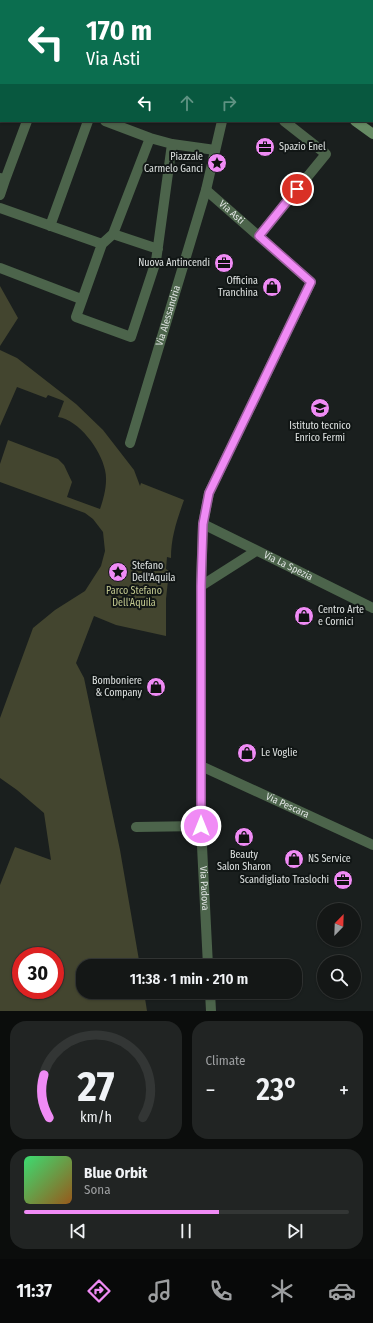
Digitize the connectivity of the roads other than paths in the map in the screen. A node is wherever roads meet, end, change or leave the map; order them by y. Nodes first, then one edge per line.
1 (27, 122) edge
2 (88, 122) edge
3 (108, 122) edge
4 (222, 122) edge
5 (285, 122) edge
6 (356, 122) edge
7 (373, 134) edge
8 (150, 138) junction
9 (172, 144) junction
10 (215, 150) junction
11 (3, 179) edge
12 (206, 190) junction
13 (0, 195) edge
14 (0, 208) edge
15 (50, 226) junction
16 (113, 234) junction
17 (259, 236) junction
18 (102, 244) junction
19 (158, 249) junction
20 (0, 268) edge
21 (311, 282) joint
22 (81, 299) junction
23 (130, 443) dead end
24 (203, 524) junction
25 (256, 551) junction
26 (201, 586) junction
27 (373, 608) edge
28 (201, 766) junction
29 (201, 826) junction
30 (136, 827) dead end
31 (373, 845) edge
32 (208, 959) edge
33 (210, 999) edge
34 (211, 1011) edge

1 - 11 street
2 - 15 street
3 - 8 street
4 - 10 street, Via Alessandria
5 - 17 street
6 - 7 street
8 - 9 street
8 - 16 street
9 - 10 street
9 - 19 street
10 - 12 street, Via Alessandria
11 - 13 street
12 - 17 street, Via Asti
12 - 23 street, Via Alessandria
14 - 15 street
15 - 18 street
16 - 18 street
16 - 19 street
17 - 21 street, Via Asti
18 - 22 street
19 - 22 street
20 - 22 street
21 - 24 street, Via Padova
24 - 25 street, Via La Spezia
24 - 26 street, Via Padova
25 - 26 street
25 - 27 street, Via La Spezia
26 - 28 street, Via Padova
28 - 29 street, Via Padova
28 - 31 street, Via Pescara
29 - 30 street
29 - 32 street, Via Padova
33 - 34 street

